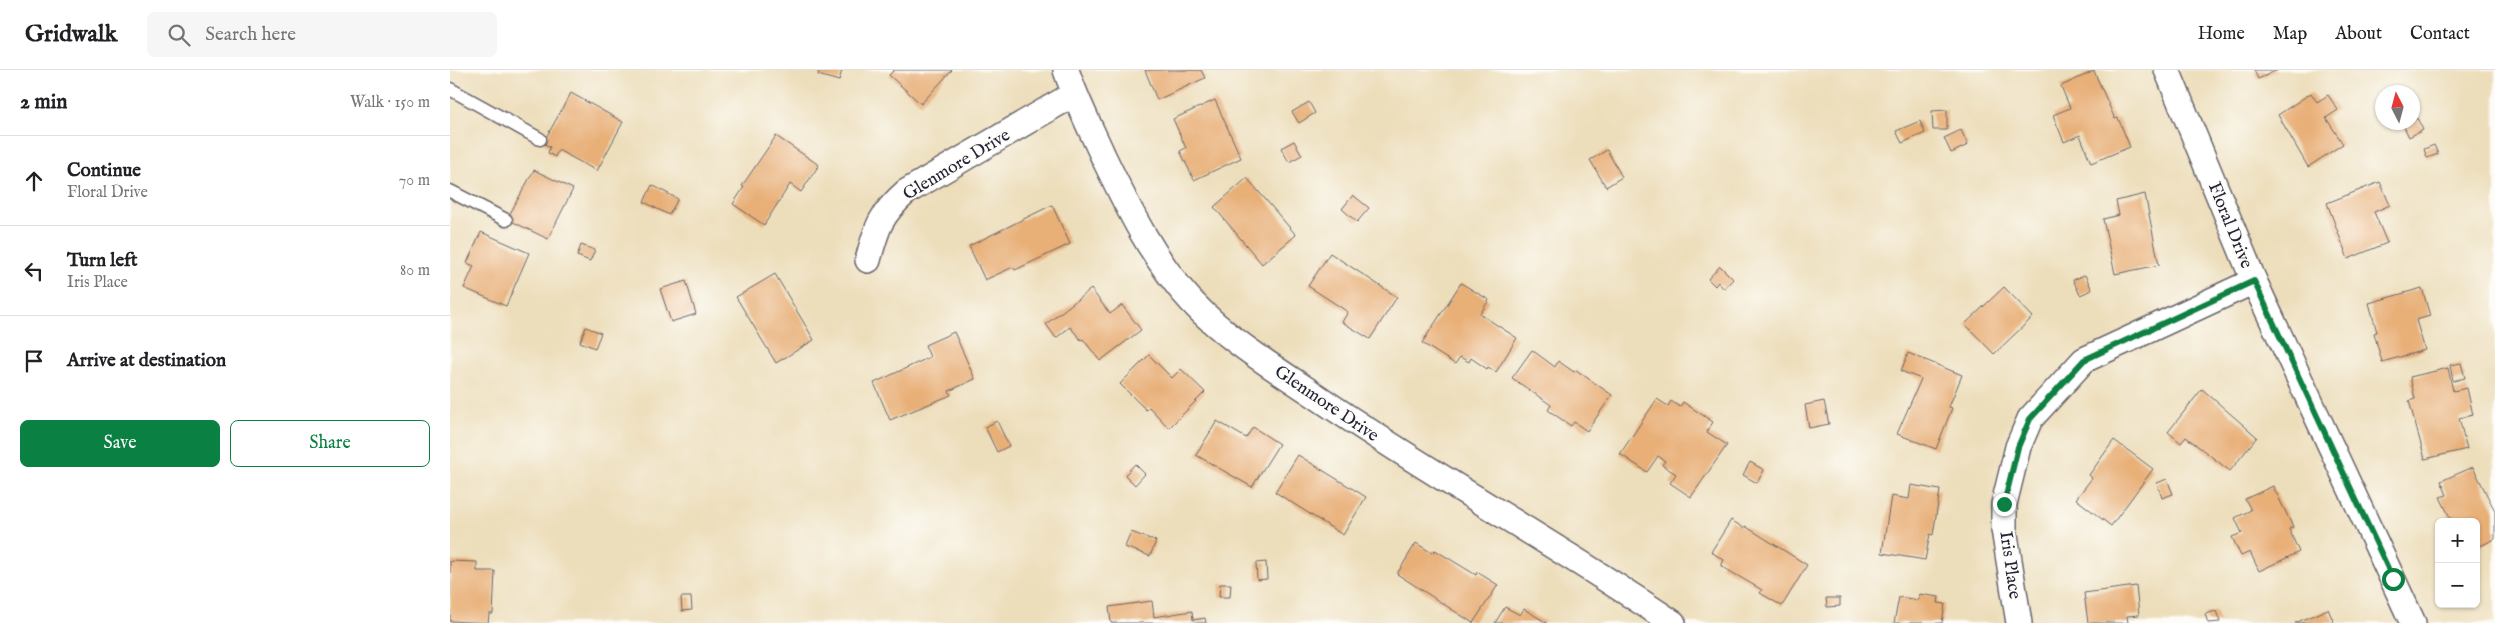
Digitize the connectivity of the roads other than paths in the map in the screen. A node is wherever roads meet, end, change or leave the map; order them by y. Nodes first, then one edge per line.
1 (1066, 70) edge
2 (2167, 70) edge
3 (450, 89) edge
4 (1074, 94) junction
5 (540, 139) dead end
6 (450, 191) edge
7 (506, 220) dead end
8 (868, 260) dead end
9 (2254, 281) junction
10 (1673, 623) edge
11 (2019, 623) edge
12 (2413, 623) edge

1 - 4 street, Glenmore Drive
2 - 9 street, Floral Drive
3 - 5 lane
4 - 8 street, Glenmore Drive
4 - 10 street, Glenmore Drive
6 - 7 lane
9 - 11 street, Iris Place
9 - 12 street, Floral Drive

